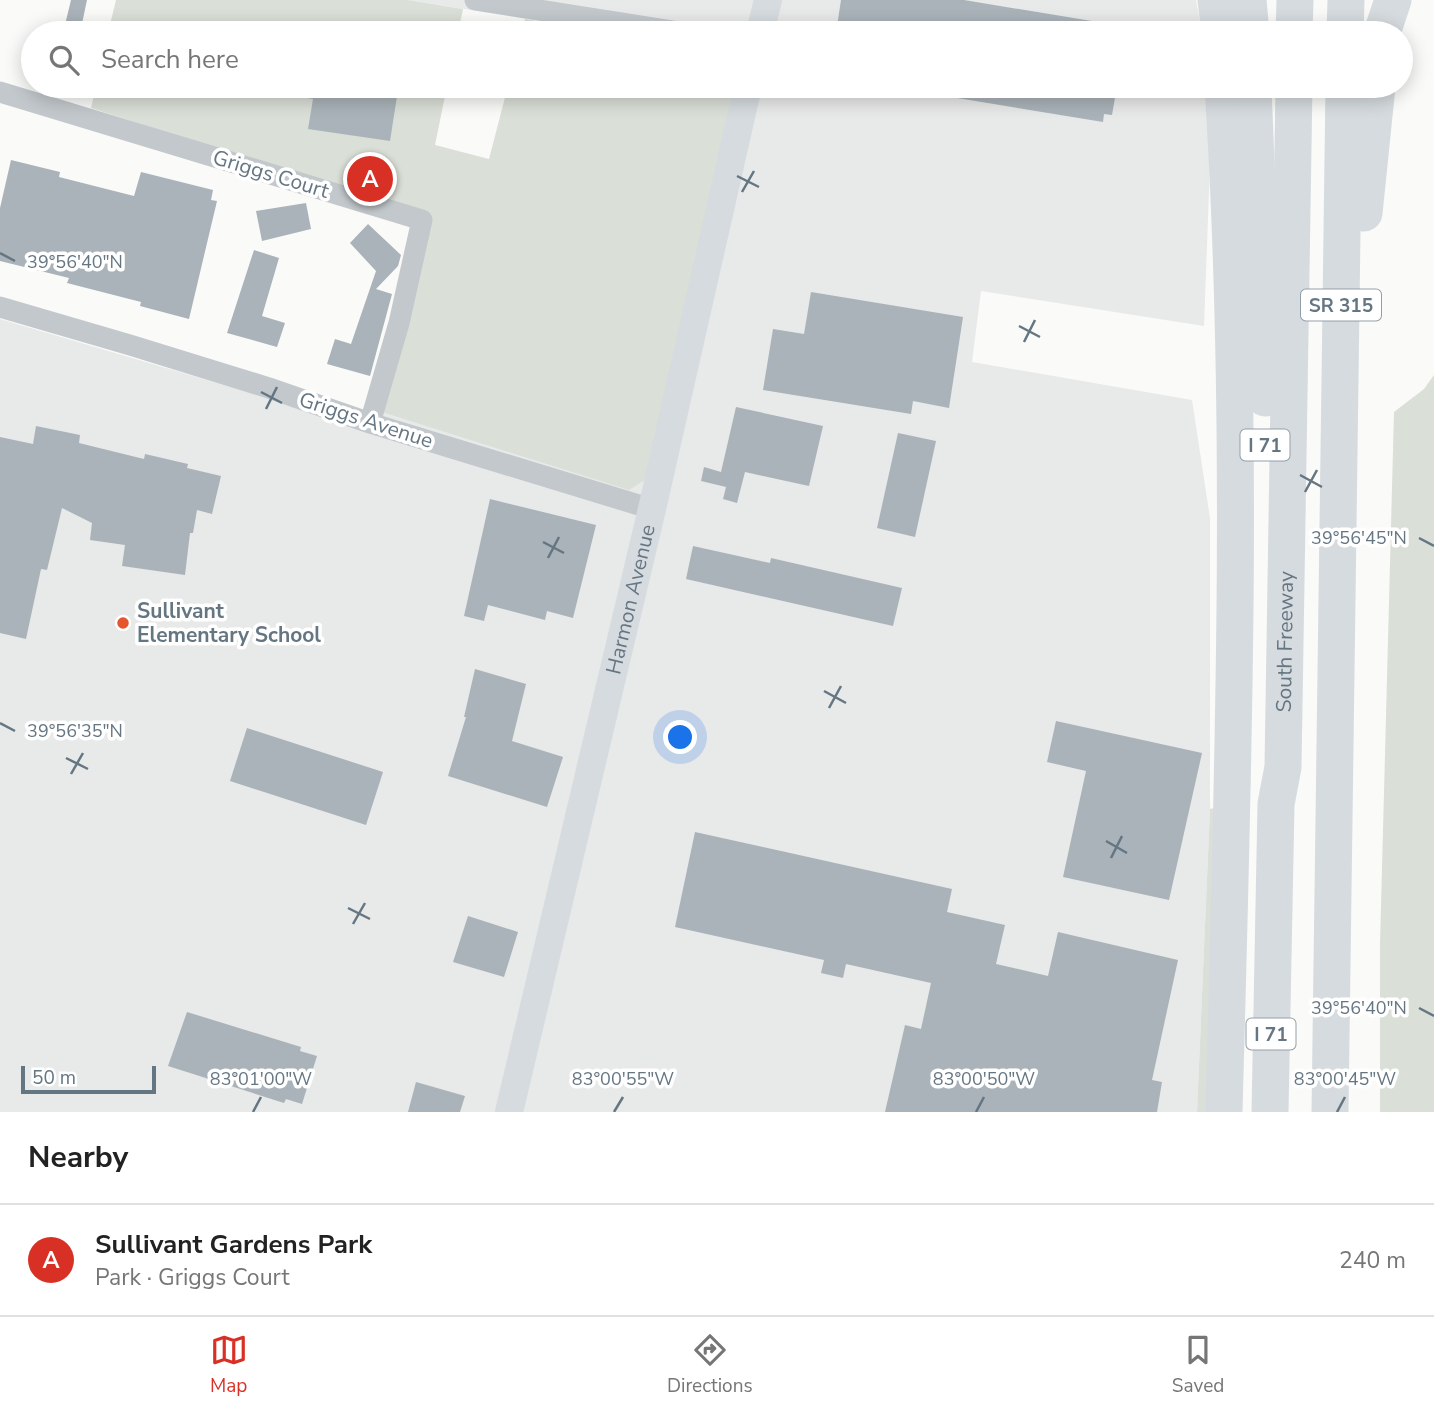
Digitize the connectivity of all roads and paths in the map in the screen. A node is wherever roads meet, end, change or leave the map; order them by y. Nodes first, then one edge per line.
1 (475, 0) edge
2 (768, 0) edge
3 (1216, 0) edge
4 (1248, 0) edge
5 (1295, 0) edge
6 (1346, 0) edge
7 (1393, 0) edge
8 (609, 21) edge
9 (764, 21) edge
10 (1219, 21) edge
11 (1250, 21) edge
12 (1294, 21) edge
13 (1345, 21) edge
14 (1386, 21) edge
15 (0, 92) edge
16 (745, 98) edge
17 (1224, 98) edge
18 (1253, 98) edge
19 (1294, 98) edge
20 (1344, 98) edge
21 (1376, 98) edge
22 (0, 307) edge
23 (370, 423) junction
24 (652, 509) junction
25 (1338, 524) junction
26 (1276, 804) junction
27 (509, 1112) edge
28 (1224, 1112) edge
29 (1270, 1112) edge
30 (1330, 1112) edge

1 - 8 street
2 - 9 main road
3 - 10 highway
4 - 11 highway
5 - 12 highway
6 - 13 highway
7 - 14 highway
15 - 23 street, Griggs Court
16 - 24 main road, Harmon Avenue
17 - 28 highway
18 - 26 highway, I 71
19 - 26 highway, South Freeway / SR 315
20 - 25 highway, SR 315
21 - 25 highway
22 - 23 street, Griggs Avenue
23 - 24 street, Griggs Avenue
24 - 27 main road, Harmon Avenue
25 - 30 highway
26 - 29 highway, South Freeway / I 71

